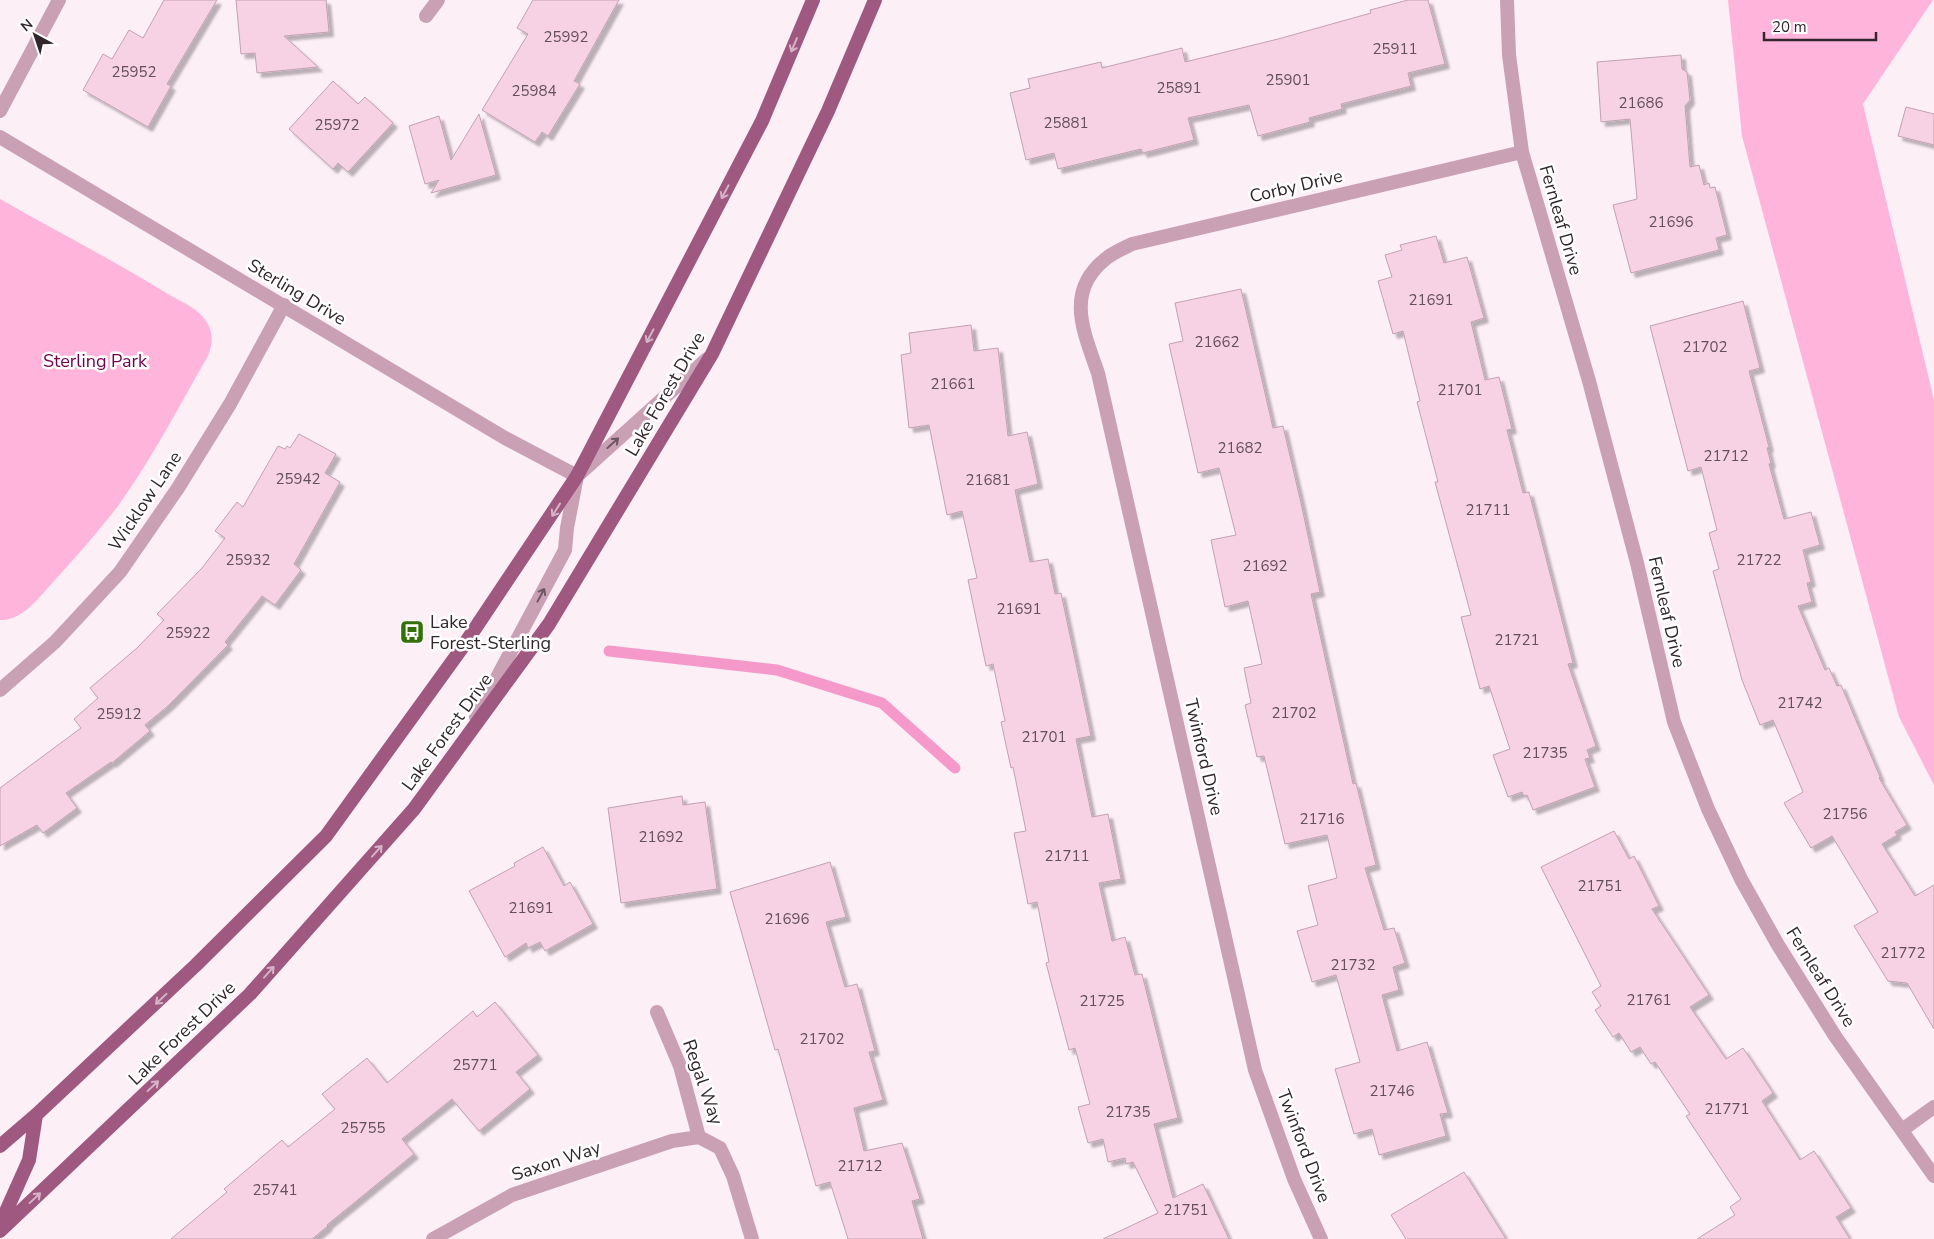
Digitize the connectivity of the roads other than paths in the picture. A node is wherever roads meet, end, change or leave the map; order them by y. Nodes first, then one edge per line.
1 (58, 0) edge
2 (438, 0) edge
3 (812, 0) edge
4 (875, 0) edge
5 (1507, 0) edge
6 (426, 16) dead end
7 (0, 111) edge
8 (0, 137) edge
9 (1522, 152) junction
10 (1089, 277) joint
11 (284, 305) junction
12 (712, 354) junction
13 (577, 476) junction
14 (0, 690) edge
15 (460, 746) junction
16 (658, 1012) dead end
17 (1934, 1107) edge
18 (36, 1115) junction
19 (1902, 1130) junction
20 (699, 1137) junction
21 (0, 1146) edge
22 (1934, 1176) edge
23 (0, 1226) edge
24 (0, 1231) edge
25 (433, 1239) edge
26 (752, 1239) edge
27 (1321, 1239) edge

1 - 7 street
2 - 6 street
3 -> 13 main road, Lake Forest Drive
4 - 12 main road, Lake Forest Drive
5 - 9 street, Fernleaf Drive
8 - 11 street, Sterling Drive
9 - 10 street, Corby Drive
9 - 19 street, Fernleaf Drive
10 - 27 street, Twinford Drive
11 - 13 street, Sterling Drive
11 - 14 street, Wicklow Lane
13 -> 12 street
12 - 15 main road, Lake Forest Drive
15 -> 13 street
13 -> 18 main road, Lake Forest Drive
24 -> 15 main road, Lake Forest Drive
16 - 20 street, Regal Way
17 - 19 street
18 - 21 main road, Lake Forest Drive
18 - 23 main road
19 - 22 street, Fernleaf Drive
20 - 25 street, Saxon Way
20 - 26 street, Regal Way

